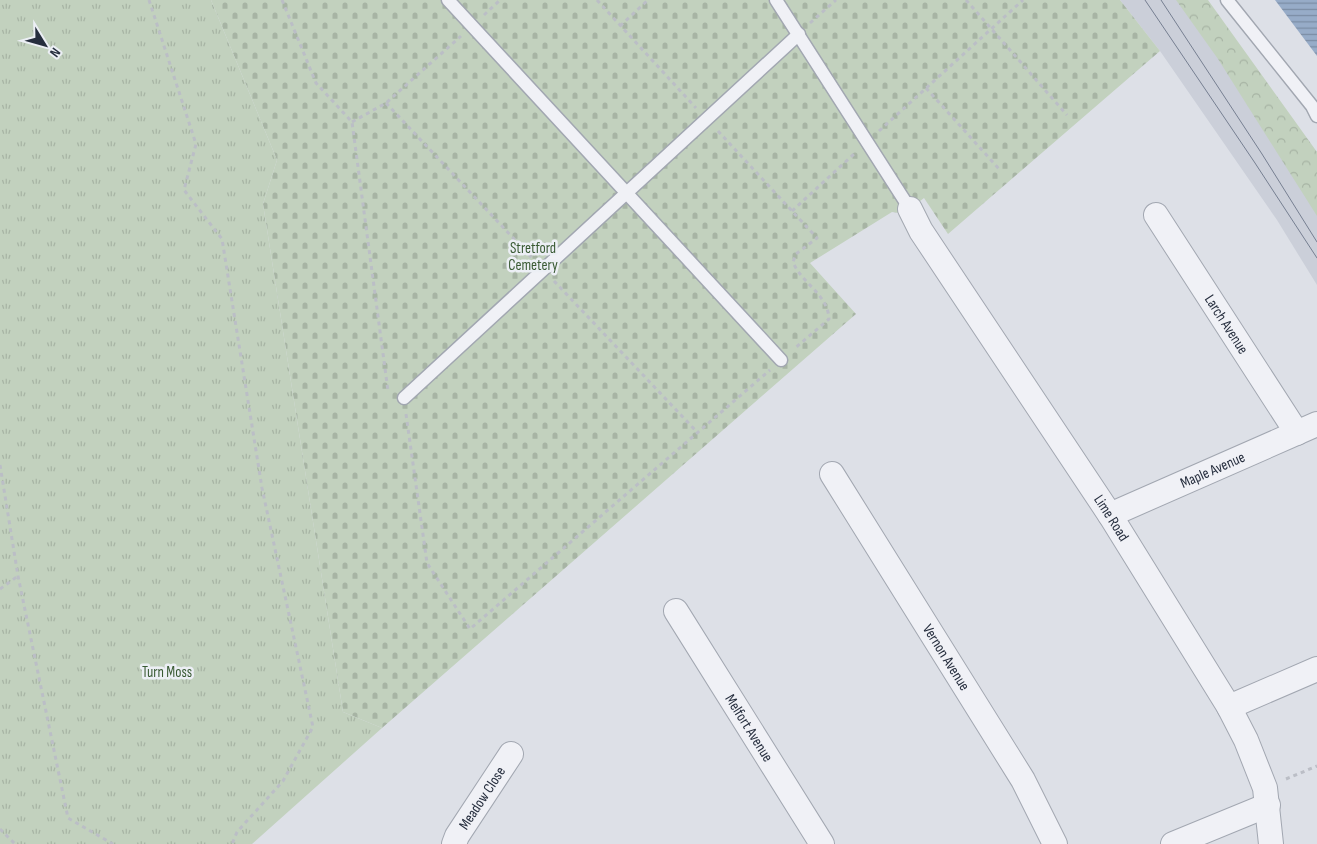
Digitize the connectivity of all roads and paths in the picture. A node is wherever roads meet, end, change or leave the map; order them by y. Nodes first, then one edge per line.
1 (149, 0) edge
2 (282, 0) edge
3 (448, 0) edge
4 (500, 0) edge
5 (648, 0) edge
6 (776, 0) edge
7 (836, 0) edge
8 (966, 0) edge
9 (1023, 0) edge
10 (1227, 0) edge
11 (472, 26) junction
12 (620, 26) dead end
13 (992, 28) junction
14 (799, 34) junction
15 (926, 88) junction
16 (1067, 115) dead end
17 (1317, 116) edge
18 (352, 122) junction
19 (868, 142) junction
20 (1000, 170) dead end
21 (626, 193) junction
22 (910, 209) joint
23 (792, 211) dead end
24 (1156, 215) dead end
25 (817, 238) dead end
26 (782, 360) junction
27 (388, 391) dead end
28 (404, 398) joint
29 (1307, 429) edge
30 (0, 465) edge
31 (832, 474) dead end
32 (1110, 515) junction
33 (18, 576) junction
34 (0, 589) edge
35 (676, 611) dead end
36 (1317, 669) edge
37 (1229, 707) junction
38 (511, 754) dead end
39 (1317, 766) edge
40 (1266, 797) junction
41 (0, 829) edge
42 (14, 844) edge
43 (112, 844) edge
44 (232, 844) edge
45 (454, 844) edge
46 (822, 844) edge
47 (1055, 844) edge
48 (1173, 844) edge
49 (1271, 844) edge

1 - 44 path
2 - 18 path
3 - 11 lane
4 - 11 path
5 - 12 path
6 - 14 lane
7 - 14 path
8 - 13 path
9 - 13 path
10 - 17 lane
11 - 18 path
11 - 21 lane
13 - 15 path
13 - 16 path
14 - 19 lane
14 - 21 lane
15 - 19 path
15 - 20 path
18 - 27 path
19 - 22 lane
19 - 23 path
21 - 26 lane
21 - 28 lane
22 - 32 street, Lime Road
24 - 29 street, Larch Avenue
25 - 26 path
26 - 28 path
29 - 32 street, Maple Avenue
30 - 33 path
31 - 47 street, Vernon Avenue
32 - 37 street, Lime Road
33 - 34 path
33 - 43 path
35 - 46 street, Melfort Avenue
36 - 37 street
37 - 40 street, Lime Road
38 - 45 street, Meadow Close
39 - 40 path
40 - 48 street
40 - 49 street, Lime Road
41 - 42 path

